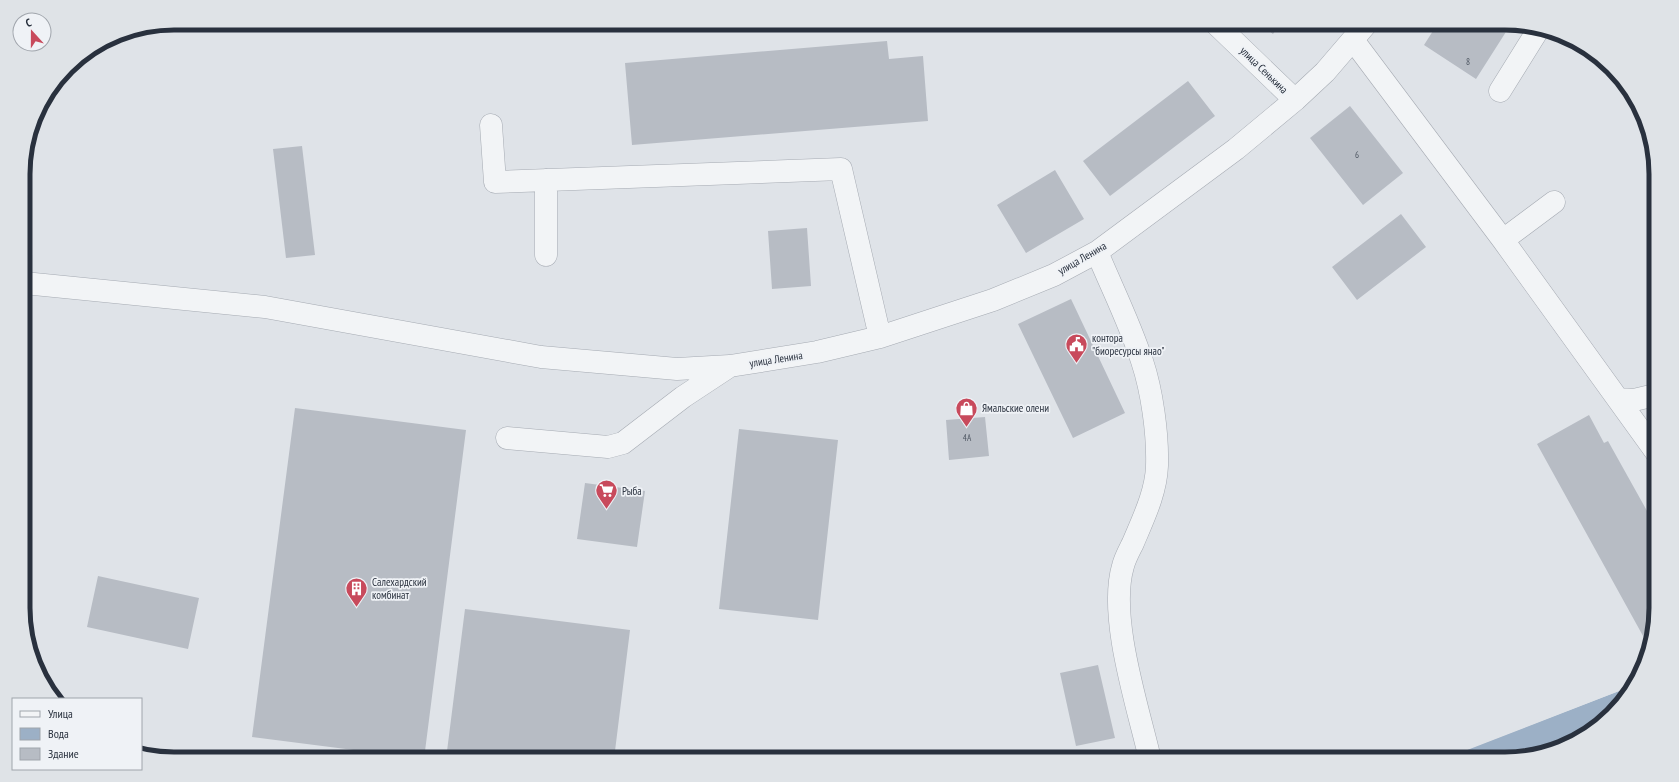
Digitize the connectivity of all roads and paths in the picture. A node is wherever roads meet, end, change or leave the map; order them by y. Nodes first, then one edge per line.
1 (1223, 30) edge
2 (1361, 30) edge
3 (1536, 34) edge
4 (1353, 40) junction
5 (1500, 91) dead end
6 (1295, 100) junction
7 (491, 125) dead end
8 (546, 180) junction
9 (1554, 202) dead end
10 (1503, 240) junction
11 (1097, 252) junction
12 (546, 254) dead end
13 (30, 284) edge
14 (880, 337) junction
15 (730, 366) junction
16 (1619, 398) junction
17 (1649, 398) edge
18 (507, 438) dead end
19 (1649, 442) edge
20 (1148, 752) edge

1 - 6 street, улица Сенькина
2 - 4 street, улица Ленина
3 - 5 street
4 - 6 street, улица Ленина
4 - 10 street
6 - 11 street, улица Ленина
7 - 8 street
8 - 12 street
8 - 14 street
9 - 10 street
10 - 16 street
11 - 14 street, улица Ленина
11 - 20 street
13 - 15 street, улица Ленина
14 - 15 street, улица Ленина
15 - 18 street
16 - 17 street
16 - 19 street

